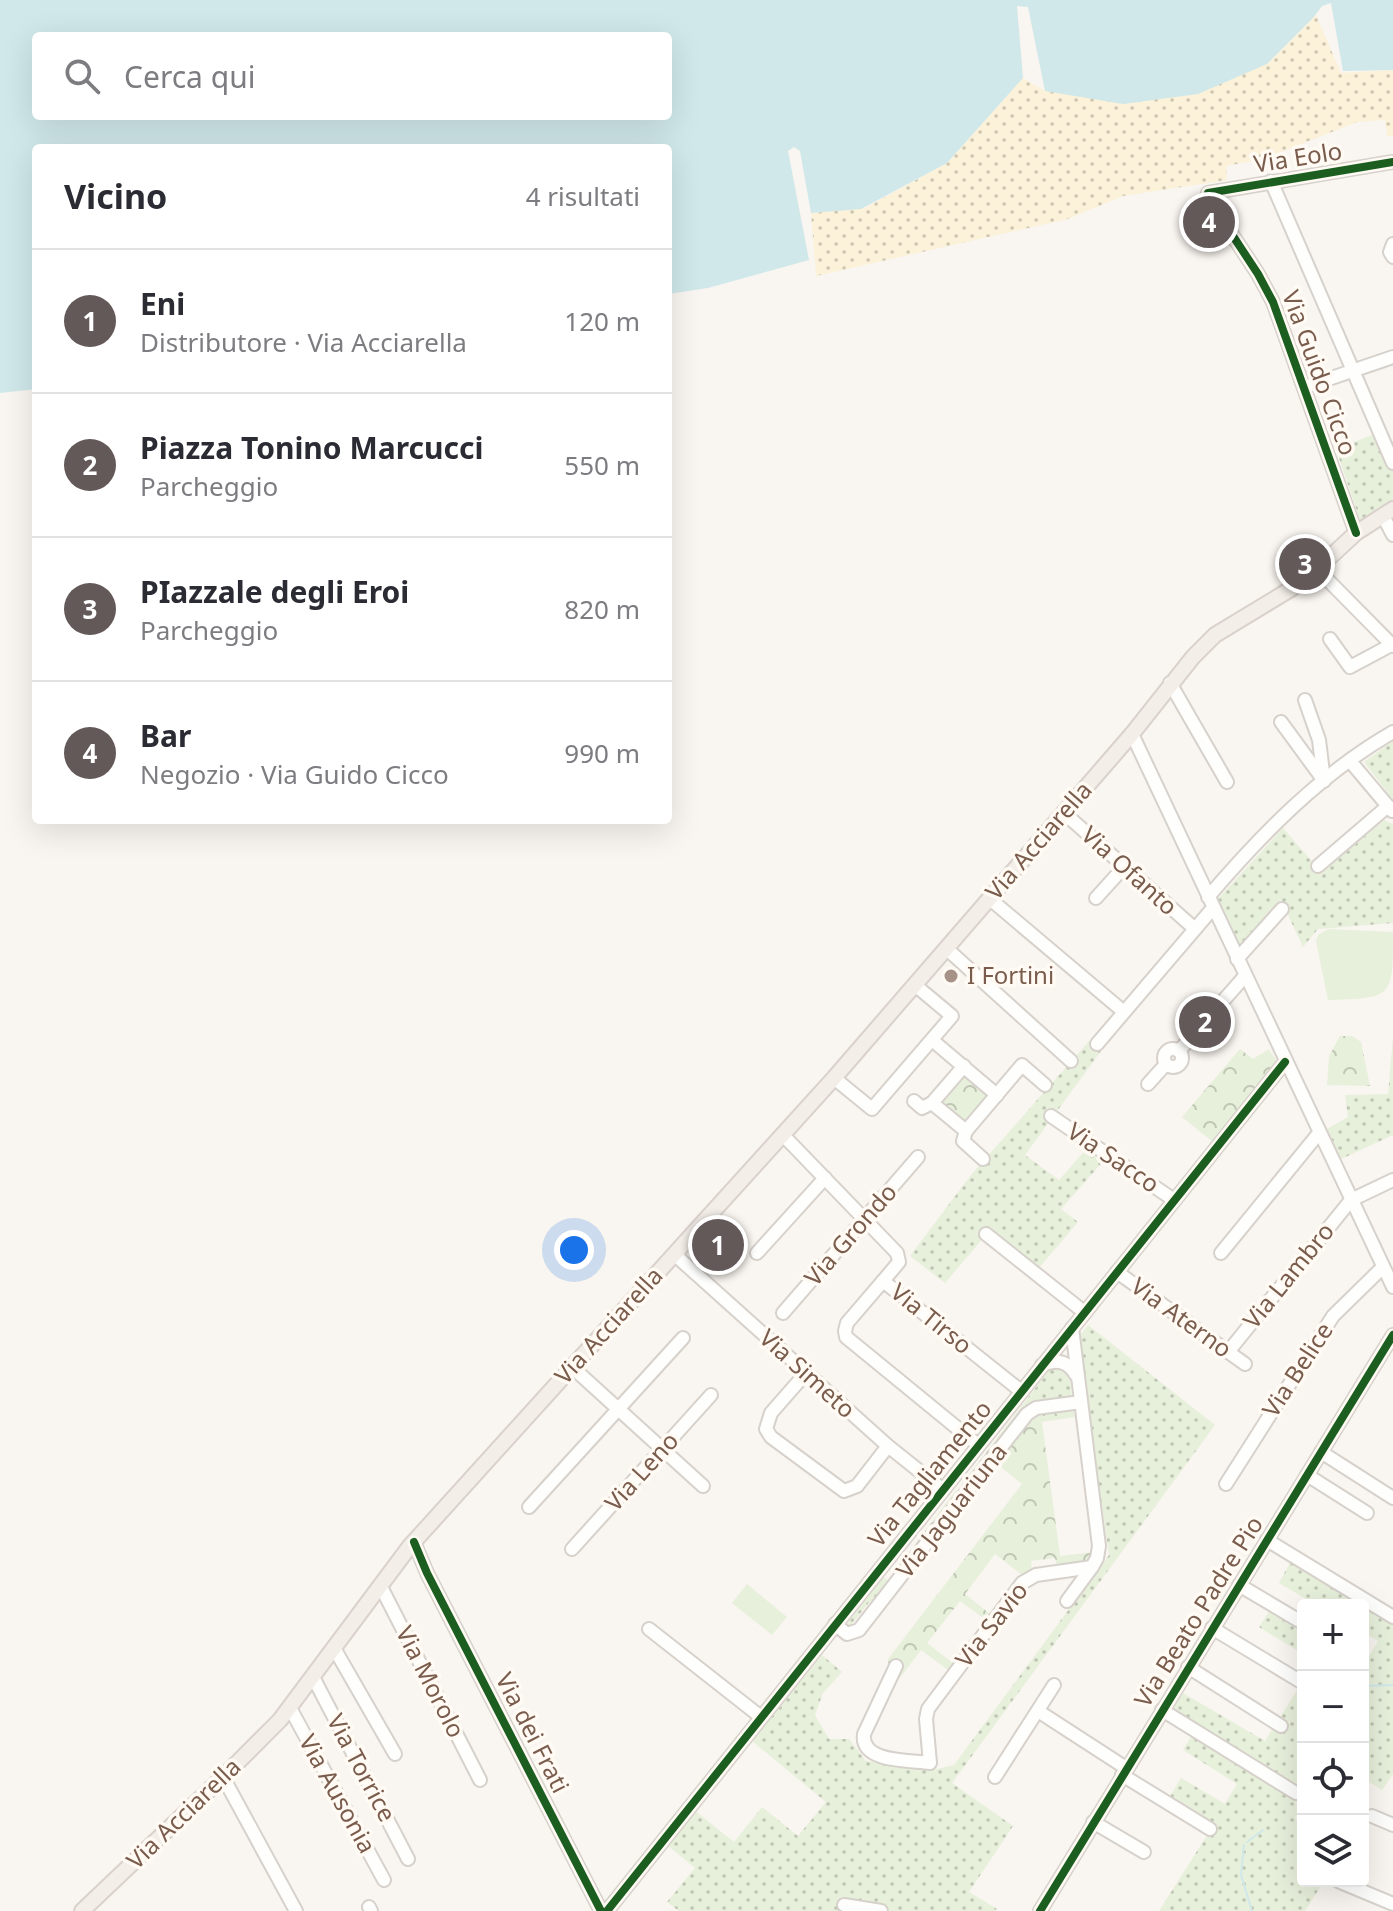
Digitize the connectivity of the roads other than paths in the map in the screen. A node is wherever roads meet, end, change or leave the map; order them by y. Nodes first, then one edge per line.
1 (1393, 162) edge
2 (1271, 181) junction
3 (1208, 193) joint
4 (1393, 244) edge
5 (1393, 257) edge
6 (1393, 357) edge
7 (1353, 371) junction
8 (1305, 387) junction
9 (1393, 463) edge
10 (1388, 512) edge
11 (1356, 533) junction
12 (1393, 535) edge
13 (1317, 569) junction
14 (1330, 639) dead end
15 (1393, 645) edge
16 (1170, 683) junction
17 (1305, 700) dead end
18 (1281, 722) dead end
19 (1393, 732) edge
20 (1132, 734) junction
21 (1350, 761) junction
22 (1324, 781) junction
23 (1227, 782) dead end
24 (1390, 809) edge
25 (1064, 813) junction
26 (1318, 866) dead end
27 (1124, 867) junction
28 (1096, 898) dead end
29 (990, 899) junction
30 (1210, 902) junction
31 (1282, 909) dead end
32 (1195, 929) junction
33 (947, 949) junction
34 (1237, 959) junction
35 (1245, 976) junction
36 (915, 985) junction
37 (1124, 1012) junction
38 (932, 1040) junction
39 (1097, 1044) dead end
40 (1071, 1061) dead end
41 (1285, 1062) junction
42 (964, 1066) junction
43 (834, 1078) junction
44 (1148, 1084) dead end
45 (1045, 1085) dead end
46 (997, 1095) junction
47 (914, 1101) dead end
48 (932, 1103) junction
49 (1051, 1116) dead end
50 (966, 1131) junction
51 (1319, 1133) junction
52 (782, 1134) junction
53 (918, 1157) dead end
54 (983, 1159) dead end
55 (825, 1178) junction
56 (1393, 1180) edge
57 (1174, 1200) junction
58 (1351, 1200) junction
59 (865, 1219) junction
60 (986, 1234) dead end
61 (757, 1253) dead end
62 (1221, 1253) dead end
63 (674, 1254) junction
64 (1383, 1267) junction
65 (1117, 1272) junction
66 (883, 1281) junction
67 (1393, 1287) edge
68 (1084, 1312) junction
69 (783, 1313) dead end
70 (1072, 1328) junction
71 (1393, 1335) edge
72 (683, 1338) dead end
73 (1228, 1352) junction
74 (1245, 1364) dead end
75 (1042, 1365) junction
76 (572, 1367) junction
77 (806, 1373) junction
78 (1078, 1378) junction
79 (1021, 1391) junction
80 (711, 1395) dead end
81 (1081, 1402) junction
82 (618, 1409) junction
83 (978, 1445) junction
84 (888, 1446) junction
85 (662, 1449) junction
86 (1321, 1452) junction
87 (1307, 1475) junction
88 (947, 1484) junction
89 (1226, 1484) dead end
90 (703, 1486) dead end
91 (967, 1492) junction
92 (1393, 1498) edge
93 (529, 1507) dead end
94 (1367, 1513) dead end
95 (1267, 1540) junction
96 (410, 1546) junction
97 (572, 1549) dead end
98 (1092, 1567) junction
99 (380, 1585) junction
100 (1239, 1585) junction
101 (1067, 1601) dead end
102 (1393, 1617) edge
103 (1297, 1619) edge
104 (835, 1624) junction
105 (1212, 1628) junction
106 (649, 1629) dead end
107 (334, 1648) junction
108 (896, 1666) dead end
109 (1188, 1667) junction
110 (313, 1677) junction
111 (1297, 1679) edge
112 (1054, 1685) dead end
113 (290, 1708) junction
114 (1162, 1710) junction
115 (1038, 1711) junction
116 (761, 1717) junction
117 (1281, 1726) dead end
118 (395, 1754) dead end
119 (1124, 1771) junction
120 (223, 1777) junction
121 (995, 1777) dead end
122 (480, 1780) dead end
123 (1296, 1793) dead end
124 (1372, 1816) dead end
125 (1093, 1822) junction
126 (1393, 1825) edge
127 (1210, 1829) dead end
128 (1144, 1852) dead end
129 (408, 1859) dead end
130 (384, 1880) dead end
131 (1352, 1887) edge
132 (1393, 1904) edge
133 (844, 1905) dead end
134 (82, 1911) edge
135 (296, 1911) edge
136 (604, 1911) edge
137 (881, 1911) edge
138 (1040, 1911) edge

1 - 2 street, Via Eolo
2 - 3 street, Via Eolo
2 - 7 street
3 - 8 street, Via Guido Cicco
4 - 5 street
6 - 7 street
7 - 8 street
7 - 9 street
8 - 11 street, Via Guido Cicco
10 - 11 main road, Via Acciarella
10 - 12 street
11 - 13 main road, Via Acciarella
13 - 15 street
13 - 16 main road, Via Acciarella
14 - 15 street
16 - 20 main road, Via Acciarella
16 - 23 street
17 - 22 street
18 - 22 street
19 - 21 street
20 - 25 main road, Via Acciarella
20 - 30 street
21 - 22 street
21 - 24 street
22 - 30 street
24 - 26 street
25 - 27 street, Via Ofanto
25 - 29 main road, Via Acciarella
27 - 28 street
27 - 32 street, Via Ofanto
29 - 33 main road, Via Acciarella
29 - 37 street
30 - 32 street
30 - 34 street
31 - 34 street
32 - 37 street
33 - 36 main road, Via Acciarella
33 - 40 street
34 - 35 street
35 - 41 street
35 - 44 street
36 - 38 street
36 - 43 main road, Via Acciarella
37 - 39 street
38 - 42 street
38 - 43 street
41 - 51 street
41 - 57 street, Via Tagliamento
42 - 46 street
42 - 48 street
43 - 52 main road, Via Acciarella
45 - 46 street
46 - 50 street
47 - 48 street
48 - 50 street
49 - 57 street, Via Sacco
50 - 54 street
51 - 58 street
51 - 62 street
52 - 55 street, Via Tirso
52 - 63 main road, Via Acciarella
53 - 59 street, Via Grondo
55 - 59 street, Via Tirso
55 - 61 street
56 - 58 street
57 - 65 street, Via Tagliamento
58 - 64 street
58 - 73 street, Via Lambro
59 - 66 street, Via Tirso
59 - 69 street, Via Grondo
60 - 68 street
63 - 76 main road, Via Acciarella
63 - 77 street, Via Simeto
64 - 67 street
64 - 89 street, Via Belice
65 - 68 street, Via Tagliamento
65 - 73 street, Via Aterno
66 - 79 street, Via Tirso
66 - 83 street
68 - 70 street, Via Tagliamento
70 - 75 street, Via Tagliamento
70 - 78 street
71 - 86 street, Via Beato Padre Pio
72 - 82 street
73 - 74 street, Via Aterno
75 - 78 street
75 - 79 street, Via Tagliamento
76 - 82 street
76 - 96 main road, Via Acciarella
77 - 84 street, Via Simeto
77 - 84 street
78 - 81 street
79 - 83 street, Via Tagliamento
80 - 85 street, Via Leno
81 - 91 street, Via Jaguariuna
81 - 98 street
82 - 85 street
82 - 93 street
83 - 88 street, Via Tagliamento
84 - 88 street, Via Simeto
85 - 90 street
85 - 97 street, Via Leno
86 - 87 street, Via Beato Padre Pio
86 - 92 street
87 - 94 street
87 - 95 street, Via Beato Padre Pio
88 - 91 street, Via Simeto
88 - 104 street, Via Tagliamento
91 - 104 street, Via Jaguariuna
95 - 100 street, Via Beato Padre Pio
95 - 102 street
96 - 99 main road, Via Acciarella
96 - 136 street, Via dei Frati
98 - 101 street
98 - 108 street, Via Savio
99 - 107 main road, Via Acciarella
99 - 122 street, Via Morolo
100 - 103 street
100 - 105 street, Via Beato Padre Pio
104 - 116 street, Via Tagliamento
105 - 109 street, Via Beato Padre Pio
105 - 111 street
106 - 116 street
107 - 110 main road, Via Acciarella
107 - 118 street
109 - 114 street, Via Beato Padre Pio
109 - 117 street
110 - 113 main road, Via Acciarella
110 - 129 street, Via Torrice
112 - 115 street
113 - 120 main road, Via Acciarella
113 - 130 street, Via Ausonia
114 - 119 street, Via Beato Padre Pio
114 - 123 street
115 - 119 street
115 - 121 street
116 - 136 street, Via Tagliamento
119 - 125 street, Via Beato Padre Pio
119 - 127 street
120 - 134 main road, Via Acciarella
120 - 135 street
124 - 126 street
125 - 128 street
125 - 138 street, Via Beato Padre Pio
131 - 132 street
133 - 137 street

